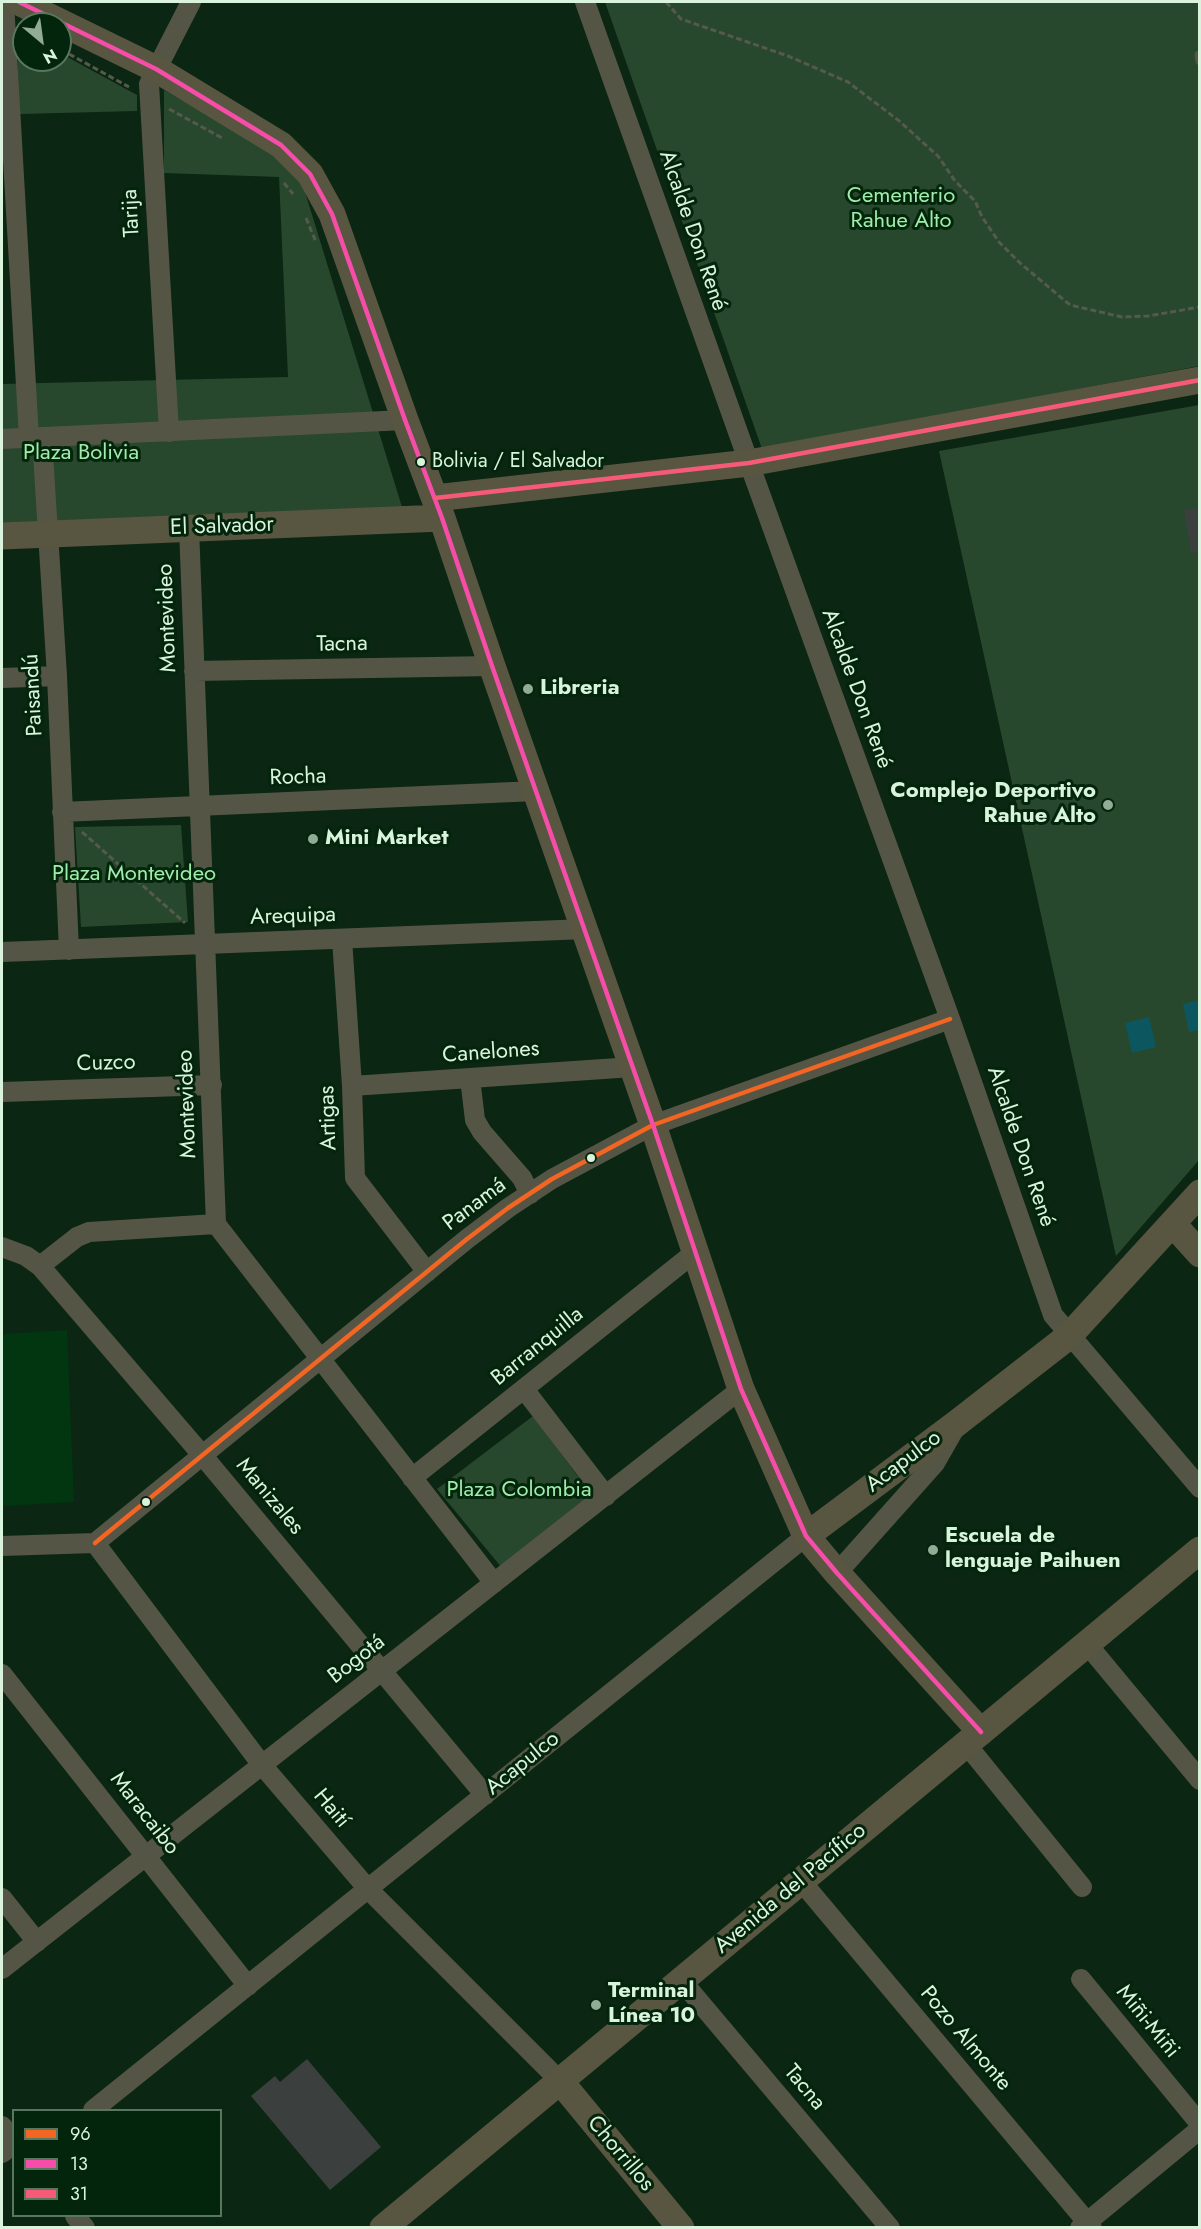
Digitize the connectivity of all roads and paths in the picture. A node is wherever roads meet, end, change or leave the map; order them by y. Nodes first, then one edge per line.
1 (4, 2) edge
2 (19, 2) edge
3 (191, 2) edge
4 (585, 2) edge
5 (666, 2) edge
6 (72, 56) edge
7 (156, 69) junction
8 (149, 98) junction
9 (6, 139) edge
10 (229, 142) dead end
11 (281, 179) dead end
12 (294, 195) dead end
13 (304, 212) dead end
14 (320, 252) dead end
15 (1200, 307) edge
16 (1200, 380) edge
17 (405, 420) junction
18 (169, 432) junction
19 (36, 438) junction
20 (2, 440) edge
21 (749, 463) junction
22 (439, 508) junction
23 (189, 528) junction
24 (49, 534) junction
25 (2, 536) edge
26 (492, 666) junction
27 (194, 671) junction
28 (57, 676) junction
29 (2, 678) edge
30 (536, 792) junction
31 (199, 806) junction
32 (62, 812) junction
33 (586, 929) junction
34 (342, 939) junction
35 (204, 944) junction
36 (69, 950) junction
37 (2, 952) edge
38 (950, 1019) junction
39 (633, 1067) junction
40 (470, 1078) junction
41 (212, 1085) junction
42 (352, 1086) junction
43 (2, 1092) edge
44 (653, 1125) junction
45 (1200, 1193) edge
46 (530, 1194) junction
47 (216, 1224) junction
48 (1173, 1224) junction
49 (2, 1247) edge
50 (694, 1253) junction
51 (1200, 1254) edge
52 (40, 1266) junction
53 (427, 1272) junction
54 (1069, 1336) junction
55 (320, 1359) junction
56 (524, 1389) junction
57 (741, 1389) junction
58 (957, 1423) junction
59 (203, 1456) junction
60 (412, 1478) junction
61 (1200, 1488) edge
62 (606, 1496) junction
63 (806, 1536) junction
64 (95, 1543) junction
65 (2, 1546) edge
66 (1200, 1550) edge
67 (837, 1574) junction
68 (494, 1583) junction
69 (1087, 1644) junction
70 (382, 1671) junction
71 (2, 1674) edge
72 (973, 1738) junction
73 (262, 1765) junction
74 (1200, 1780) edge
75 (485, 1795) junction
76 (147, 1856) junction
77 (801, 1881) junction
78 (1082, 1887) dead end
79 (368, 1889) junction
80 (2, 1898) edge
81 (37, 1942) junction
82 (2, 1970) edge
83 (1081, 1979) dead end
84 (681, 1980) junction
85 (248, 1986) junction
86 (560, 2081) junction
87 (94, 2109) edge
88 (1200, 2124) edge
89 (2, 2126) edge
90 (1200, 2129) edge
91 (12, 2139) edge
92 (398, 2223) edge
93 (1087, 2226) edge
94 (681, 2228) edge
95 (890, 2228) edge

1 - 9 street, Paisandú
2 - 7 street
3 - 7 street, Tarija
4 - 21 street, Alcalde Don René
5 - 15 path
6 - 8 path
7 - 8 street, Tarija
7 - 17 street
8 - 10 path
8 - 18 street, Tarija
9 - 19 street, Paisandú
11 - 12 path
13 - 14 path
16 - 21 street, El Salvador
17 - 18 street
17 - 22 street
18 - 19 street
19 - 20 street
19 - 24 street, Paisandú
21 - 22 street, El Salvador
21 - 38 street, Alcalde Don René
22 - 23 street, El Salvador
22 - 26 street
23 - 24 street, El Salvador
23 - 27 street, Montevideo
24 - 25 street, El Salvador
24 - 28 street, Paisandú
26 - 27 street, Tacna
26 - 30 street
27 - 31 street, Montevideo
28 - 29 street
28 - 32 street, Paisandú
30 - 31 street, Rocha
30 - 33 street
31 - 32 street, Rocha
31 - 35 street, Montevideo
32 - 35 path
32 - 36 street, Paisandú
33 - 34 street, Arequipa
33 - 39 street
34 - 35 street, Arequipa
34 - 42 street, Artigas
35 - 36 street, Arequipa
35 - 41 street, Montevideo
36 - 37 street, Arequipa
38 - 44 street, Panamá
38 - 54 street, Alcalde Don René
39 - 40 street, Canelones
39 - 44 street
40 - 42 street, Canelones
40 - 46 street
41 - 43 street, Cuzco
41 - 47 street, Montevideo
42 - 53 street, Artigas
44 - 46 street, Panamá
44 - 50 street
45 - 48 street, Acapulco
46 - 53 street, Panamá
47 - 52 street
47 - 55 street
48 - 51 street
48 - 54 street, Acapulco
49 - 52 street, Manizales
50 - 56 street, Barranquilla
50 - 57 street
52 - 59 street, Manizales
53 - 55 street, Panamá
54 - 58 street, Acapulco
54 - 61 street, Alcalde Don René
55 - 59 street, Panamá
55 - 60 street
56 - 60 street, Barranquilla
56 - 62 street
57 - 62 street, Bogotá
57 - 63 street
58 - 63 street, Acapulco
58 - 67 street, Acapulco
59 - 64 street, Panamá
59 - 70 street, Manizales
60 - 68 street
62 - 68 street, Bogotá
63 - 67 street
63 - 75 street, Acapulco
64 - 65 street
64 - 73 street, Haití
66 - 69 street, Avenida del Pacífico
67 - 72 street
68 - 70 street, Bogotá
69 - 72 street, Avenida del Pacífico
69 - 74 street
70 - 73 street, Bogotá
70 - 75 street, Manizales
71 - 76 street, Maracaibo
72 - 77 street, Avenida del Pacífico
72 - 78 street
73 - 76 street, Bogotá
73 - 79 street, Haití
75 - 79 street, Acapulco
76 - 81 street, Bogotá
76 - 85 street, Maracaibo
77 - 84 street, Avenida del Pacífico
77 - 93 street, Pozo Almonte
79 - 85 street, Acapulco
79 - 86 street, Haití
80 - 81 street
81 - 82 street, Bogotá
83 - 88 street, Miñi-Miñi
84 - 86 street, Avenida del Pacífico
84 - 95 street, Tacna
85 - 87 street, Acapulco
86 - 92 street, Avenida del Pacífico
86 - 94 street, Chorrillos
89 - 91 street
90 - 93 street

